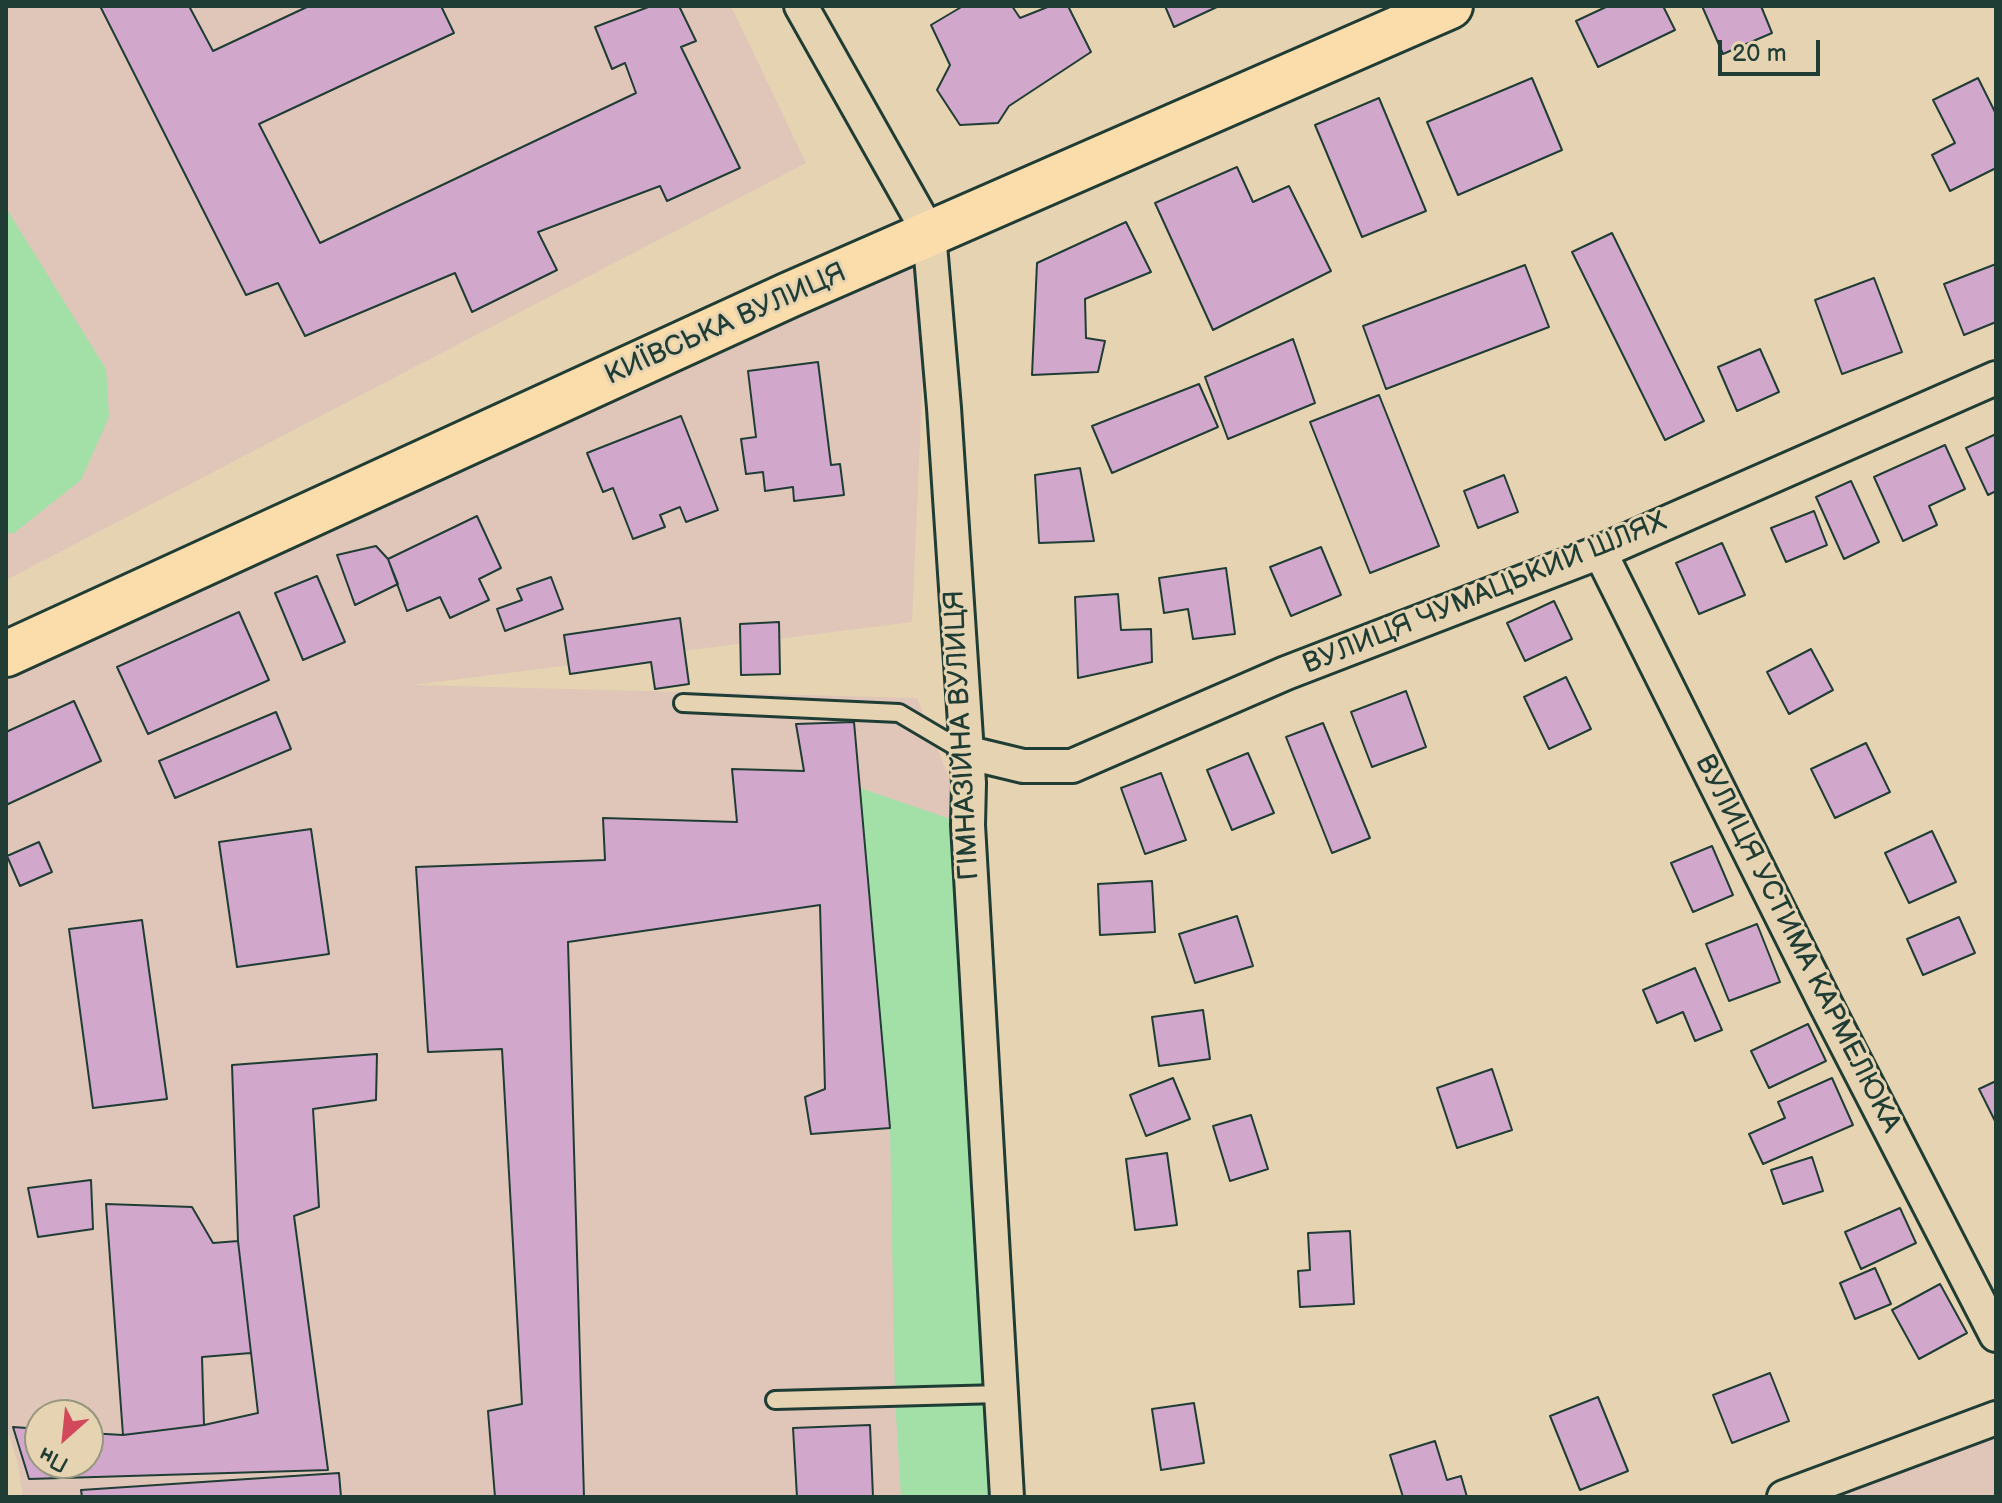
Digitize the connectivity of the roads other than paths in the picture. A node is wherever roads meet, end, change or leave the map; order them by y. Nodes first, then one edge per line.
1 (801, 6) edge
2 (1450, 6) edge
3 (929, 233) junction
4 (1996, 378) edge
5 (1600, 552) junction
6 (6, 654) edge
7 (683, 703) dead end
8 (965, 752) junction
9 (1996, 1335) edge
10 (1000, 1394) junction
11 (775, 1400) dead end
12 (1996, 1418) edge
13 (1007, 1497) edge
14 (1784, 1497) edge

1 - 3 street, ГІМНАЗІЙНА ВУЛИЦЯ
2 - 3 main road, КИЇВСЬКА ВУЛИЦЯ
3 - 6 main road, КИЇВСЬКА ВУЛИЦЯ
3 - 8 street, ГІМНАЗІЙНА ВУЛИЦЯ
4 - 5 street, ВУЛИЦЯ ЧУМАЦЬКИЙ ШЛЯХ
5 - 8 street, ВУЛИЦЯ ЧУМАЦЬКИЙ ШЛЯХ
5 - 9 street, ВУЛИЦЯ УСТИМА КАРМЕЛЮКА
7 - 8 lane
8 - 10 street, ГІМНАЗІЙНА ВУЛИЦЯ
10 - 11 lane
10 - 13 street, ГІМНАЗІЙНА ВУЛИЦЯ
12 - 14 street

